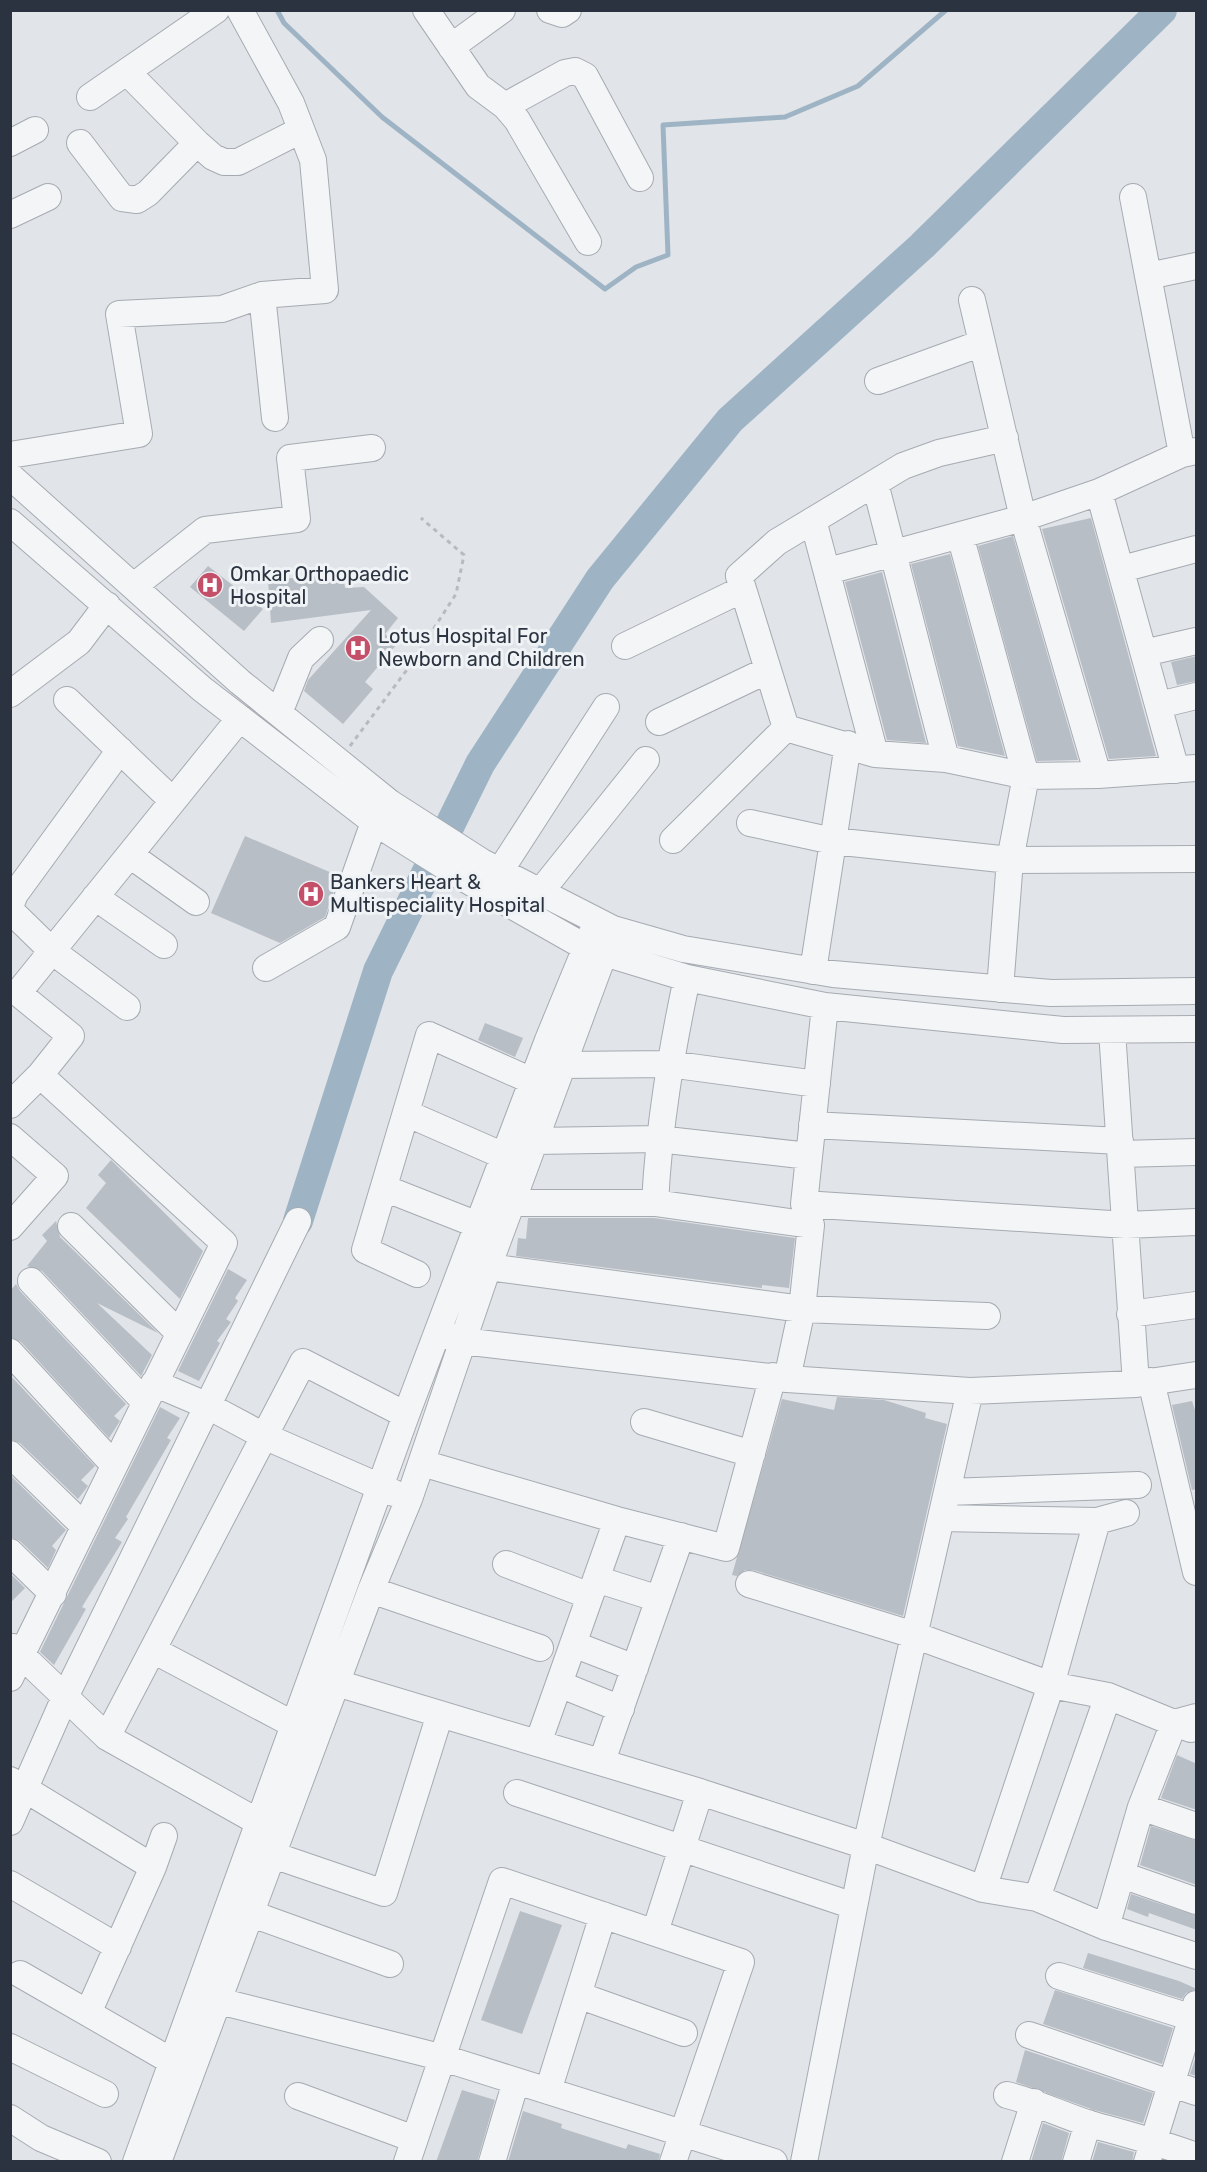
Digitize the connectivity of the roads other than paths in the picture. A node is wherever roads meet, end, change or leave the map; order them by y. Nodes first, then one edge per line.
1 (216, 10) edge
2 (240, 10) edge
3 (426, 10) edge
4 (502, 10) edge
5 (550, 10) edge
6 (568, 10) edge
7 (451, 47) junction
8 (127, 72) junction
9 (90, 97) dead end
10 (505, 106) junction
11 (35, 130) dead end
12 (302, 130) junction
13 (80, 143) dead end
14 (197, 143) junction
15 (10, 144) edge
16 (640, 178) dead end
17 (48, 197) dead end
18 (1133, 197) dead end
19 (10, 215) edge
20 (588, 242) dead end
21 (1197, 266) edge
22 (1148, 276) junction
23 (262, 295) junction
24 (972, 300) dead end
25 (982, 342) junction
26 (878, 381) dead end
27 (275, 418) dead end
28 (1005, 438) junction
29 (372, 448) dead end
30 (1189, 453) edge
31 (10, 455) edge
32 (10, 476) edge
33 (874, 483) junction
34 (1099, 492) junction
35 (1023, 518) junction
36 (813, 520) junction
37 (10, 522) edge
38 (960, 535) junction
39 (1197, 549) edge
40 (894, 554) junction
41 (1122, 569) junction
42 (828, 571) junction
43 (134, 586) junction
44 (743, 589) junction
45 (107, 605) junction
46 (320, 640) dead end
47 (1197, 641) edge
48 (625, 646) dead end
49 (1144, 653) junction
50 (768, 670) junction
51 (10, 694) edge
52 (1197, 696) edge
53 (67, 700) dead end
54 (1159, 705) junction
55 (606, 707) dead end
56 (279, 713) junction
57 (240, 718) junction
58 (659, 722) dead end
59 (786, 728) junction
60 (848, 744) junction
61 (120, 750) junction
62 (875, 754) junction
63 (946, 759) junction
64 (646, 760) dead end
65 (1186, 769) edge
66 (1098, 775) junction
67 (1026, 776) junction
68 (173, 801) junction
69 (374, 822) junction
70 (750, 823) dead end
71 (673, 840) dead end
72 (833, 841) junction
73 (130, 855) junction
74 (1197, 859) edge
75 (1010, 860) junction
76 (482, 871) junction
77 (541, 891) junction
78 (95, 897) junction
79 (196, 902) dead end
80 (606, 925) junction
81 (164, 945) dead end
82 (595, 950) junction
83 (52, 951) junction
84 (266, 968) dead end
85 (813, 970) junction
86 (687, 978) junction
87 (1000, 989) junction
88 (1197, 991) edge
89 (825, 1006) junction
90 (127, 1007) dead end
91 (1197, 1029) edge
92 (1112, 1031) junction
93 (669, 1064) junction
94 (563, 1065) junction
95 (40, 1075) junction
96 (532, 1081) junction
97 (818, 1084) junction
98 (10, 1105) edge
99 (406, 1113) junction
100 (812, 1125) junction
101 (10, 1137) edge
102 (658, 1139) junction
103 (535, 1141) junction
104 (1121, 1148) junction
105 (1197, 1152) edge
106 (504, 1156) junction
107 (809, 1156) junction
108 (384, 1188) junction
109 (512, 1203) junction
110 (655, 1203) junction
111 (808, 1214) junction
112 (298, 1221) dead end
113 (1197, 1222) edge
114 (478, 1225) junction
115 (1126, 1225) junction
116 (71, 1226) dead end
117 (10, 1227) edge
118 (488, 1267) junction
119 (417, 1274) dead end
120 (30, 1281) dead end
121 (1197, 1305) edge
122 (802, 1309) junction
123 (1131, 1314) junction
124 (987, 1316) dead end
125 (437, 1332) junction
126 (179, 1333) junction
127 (462, 1341) junction
128 (10, 1352) edge
129 (1197, 1375) edge
130 (780, 1377) junction
131 (1144, 1383) junction
132 (150, 1392) junction
133 (970, 1392) junction
134 (208, 1406) junction
135 (406, 1415) junction
136 (644, 1422) dead end
137 (264, 1436) junction
138 (10, 1454) edge
139 (752, 1454) junction
140 (422, 1463) junction
141 (114, 1465) junction
142 (1138, 1485) dead end
143 (380, 1487) junction
144 (947, 1492) junction
145 (409, 1499) junction
146 (1126, 1513) dead end
147 (941, 1518) junction
148 (617, 1520) junction
149 (1096, 1521) junction
150 (84, 1526) junction
151 (681, 1536) junction
152 (10, 1552) edge
153 (506, 1564) dead end
154 (1197, 1572) edge
155 (749, 1584) dead end
156 (593, 1588) junction
157 (370, 1590) junction
158 (52, 1594) junction
159 (659, 1599) junction
160 (914, 1635) junction
161 (573, 1644) junction
162 (540, 1648) dead end
163 (153, 1650) junction
164 (15, 1660) edge
165 (635, 1668) junction
166 (325, 1680) junction
167 (559, 1684) junction
168 (1051, 1684) junction
169 (1108, 1696) junction
170 (65, 1697) junction
171 (621, 1709) junction
172 (440, 1714) junction
173 (283, 1719) dead end
174 (1189, 1724) edge
175 (107, 1737) junction
176 (538, 1743) junction
177 (602, 1761) junction
178 (18, 1784) edge
179 (700, 1792) junction
180 (517, 1793) dead end
181 (1141, 1807) junction
182 (10, 1822) edge
183 (260, 1823) junction
184 (1197, 1826) edge
185 (164, 1836) dead end
186 (866, 1846) junction
187 (682, 1850) junction
188 (273, 1855) junction
189 (153, 1867) junction
190 (1122, 1875) junction
191 (10, 1884) edge
192 (983, 1889) junction
193 (1037, 1898) junction
194 (1197, 1901) edge
195 (854, 1906) junction
196 (252, 1914) junction
197 (603, 1915) junction
198 (1106, 1927) junction
199 (655, 1932) junction
200 (118, 1947) junction
201 (1197, 1956) edge
202 (390, 1964) dead end
203 (1059, 1976) dead end
204 (14, 1978) edge
205 (578, 1995) junction
206 (209, 1998) junction
207 (88, 2013) junction
208 (1195, 2014) edge
209 (684, 2033) dead end
210 (1029, 2035) dead end
211 (10, 2047) edge
212 (440, 2057) junction
213 (173, 2062) junction
214 (516, 2081) junction
215 (1169, 2084) junction
216 (548, 2091) junction
217 (1197, 2092) edge
218 (105, 2094) dead end
219 (1007, 2095) dead end
220 (298, 2096) dead end
221 (1034, 2102) junction
222 (10, 2118) edge
223 (1088, 2123) junction
224 (683, 2133) junction
225 (410, 2150) edge
226 (1151, 2151) edge
227 (1197, 2156) edge
228 (98, 2162) edge
229 (136, 2162) edge
230 (158, 2162) edge
231 (492, 2162) edge
232 (673, 2162) edge
233 (774, 2162) edge
234 (804, 2162) edge
235 (1015, 2162) edge
236 (1076, 2162) edge

1 - 8 street
2 - 12 street
3 - 7 street
4 - 7 street
5 - 6 street
7 - 10 street
8 - 9 street
8 - 14 street
10 - 16 street
10 - 20 street
11 - 15 street
12 - 14 street
12 - 23 street
13 - 14 street
17 - 19 street
18 - 22 street
21 - 22 street
22 - 30 street
23 - 27 street
23 - 31 street
24 - 25 street
25 - 26 street
25 - 28 street
28 - 33 street
28 - 35 street
29 - 43 street
30 - 34 street
32 - 43 street
33 - 36 street
33 - 40 street
34 - 35 street
34 - 41 street
35 - 38 street
35 - 66 street
36 - 42 street
36 - 44 street
37 - 45 street
38 - 40 street
38 - 67 street
39 - 41 street
40 - 42 street
40 - 63 street
41 - 49 street
42 - 62 street
43 - 56 street
44 - 48 street
44 - 50 street
45 - 51 street
45 - 57 street
46 - 56 street
47 - 49 street
49 - 54 street
50 - 58 street
50 - 59 street
52 - 54 street
53 - 61 street
54 - 65 street
55 - 76 street
56 - 76 street
57 - 68 street
57 - 69 street
59 - 60 street
59 - 71 street
60 - 62 street
60 - 72 street
61 - 68 street
61 - 83 street
62 - 63 street
63 - 67 street
64 - 77 street
65 - 66 street
66 - 67 street
67 - 75 street
68 - 73 street
69 - 76 street
69 - 84 street
70 - 72 street
72 - 75 street
72 - 85 street
73 - 78 street
73 - 79 street
74 - 75 street
75 - 87 street
76 - 77 street
76 - 82 street
77 - 80 street
78 - 81 street
78 - 83 street
80 - 82 street
80 - 85 street
82 - 86 street
82 - 94 street
82 - 96 street
83 - 90 street
83 - 95 street
85 - 87 street
86 - 89 street
86 - 93 street
87 - 88 street
89 - 92 street
89 - 97 street
91 - 92 street
92 - 104 street
93 - 94 street
93 - 97 street
93 - 102 street
94 - 103 street
95 - 98 street
95 - 126 street
96 - 99 street
96 - 106 street
97 - 100 street
99 - 106 street
99 - 108 street
100 - 104 street
100 - 107 street
101 - 117 street
102 - 103 street
102 - 107 street
102 - 110 street
103 - 109 street
104 - 105 street
104 - 115 street
106 - 114 street
107 - 111 street
108 - 114 street
108 - 119 street
109 - 110 street
109 - 118 street
110 - 111 street
111 - 115 street
111 - 122 street
112 - 134 street
113 - 115 street
114 - 125 street
115 - 123 street
116 - 126 street
118 - 122 street
118 - 127 street
120 - 132 street
121 - 123 street
122 - 124 street
122 - 130 street
123 - 131 street
125 - 127 street
125 - 135 street
126 - 132 street
127 - 130 street
127 - 140 street
128 - 141 street
129 - 131 street
130 - 133 street
130 - 139 street
131 - 133 street
131 - 154 street
132 - 134 street
132 - 141 street
133 - 144 street
134 - 137 street
134 - 170 street
135 - 137 street
135 - 143 street
136 - 139 street
137 - 143 street
137 - 163 street
138 - 150 street
139 - 151 street
140 - 145 street
140 - 148 street
141 - 150 street
142 - 144 street
143 - 145 street
143 - 166 street
144 - 147 street
145 - 157 street
146 - 149 street
147 - 149 street
147 - 160 street
148 - 151 street
148 - 156 street
149 - 168 street
150 - 158 street
151 - 159 street
152 - 158 street
153 - 156 street
155 - 160 street
156 - 159 street
156 - 161 street
157 - 162 street
157 - 166 street
158 - 164 street
159 - 165 street
160 - 168 street
160 - 186 street
161 - 165 street
161 - 167 street
163 - 173 street
163 - 175 street
164 - 170 street
165 - 171 street
166 - 172 street
166 - 183 street
166 - 188 street
167 - 171 street
167 - 176 street
168 - 169 street
168 - 192 street
169 - 174 street
169 - 193 street
170 - 175 street
170 - 178 street
171 - 177 street
172 - 176 street
172 - 188 street
174 - 181 street
175 - 183 street
176 - 177 street
177 - 179 street
178 - 182 street
178 - 189 street
179 - 186 street
179 - 187 street
180 - 187 street
181 - 184 street
181 - 190 street
183 - 206 street
185 - 189 street
186 - 192 street
186 - 195 street
187 - 195 street
187 - 199 street
188 - 196 street
189 - 200 street
190 - 194 street
190 - 198 street
191 - 200 street
192 - 193 street
193 - 198 street
195 - 234 street
196 - 202 street
196 - 206 street
197 - 199 street
197 - 205 street
197 - 212 street
198 - 201 street
199 - 224 street
200 - 207 street
203 - 208 street
204 - 207 street
205 - 209 street
205 - 216 street
206 - 212 street
206 - 213 street
206 - 230 street
207 - 213 street
208 - 215 street
210 - 215 street
211 - 218 street
212 - 214 street
212 - 225 street
213 - 229 street
214 - 216 street
214 - 231 street
215 - 217 street
215 - 226 street
216 - 224 street
219 - 221 street
220 - 225 street
221 - 223 street
221 - 235 street
222 - 228 street
223 - 226 street
223 - 236 street
224 - 232 street
224 - 233 street
226 - 227 street

